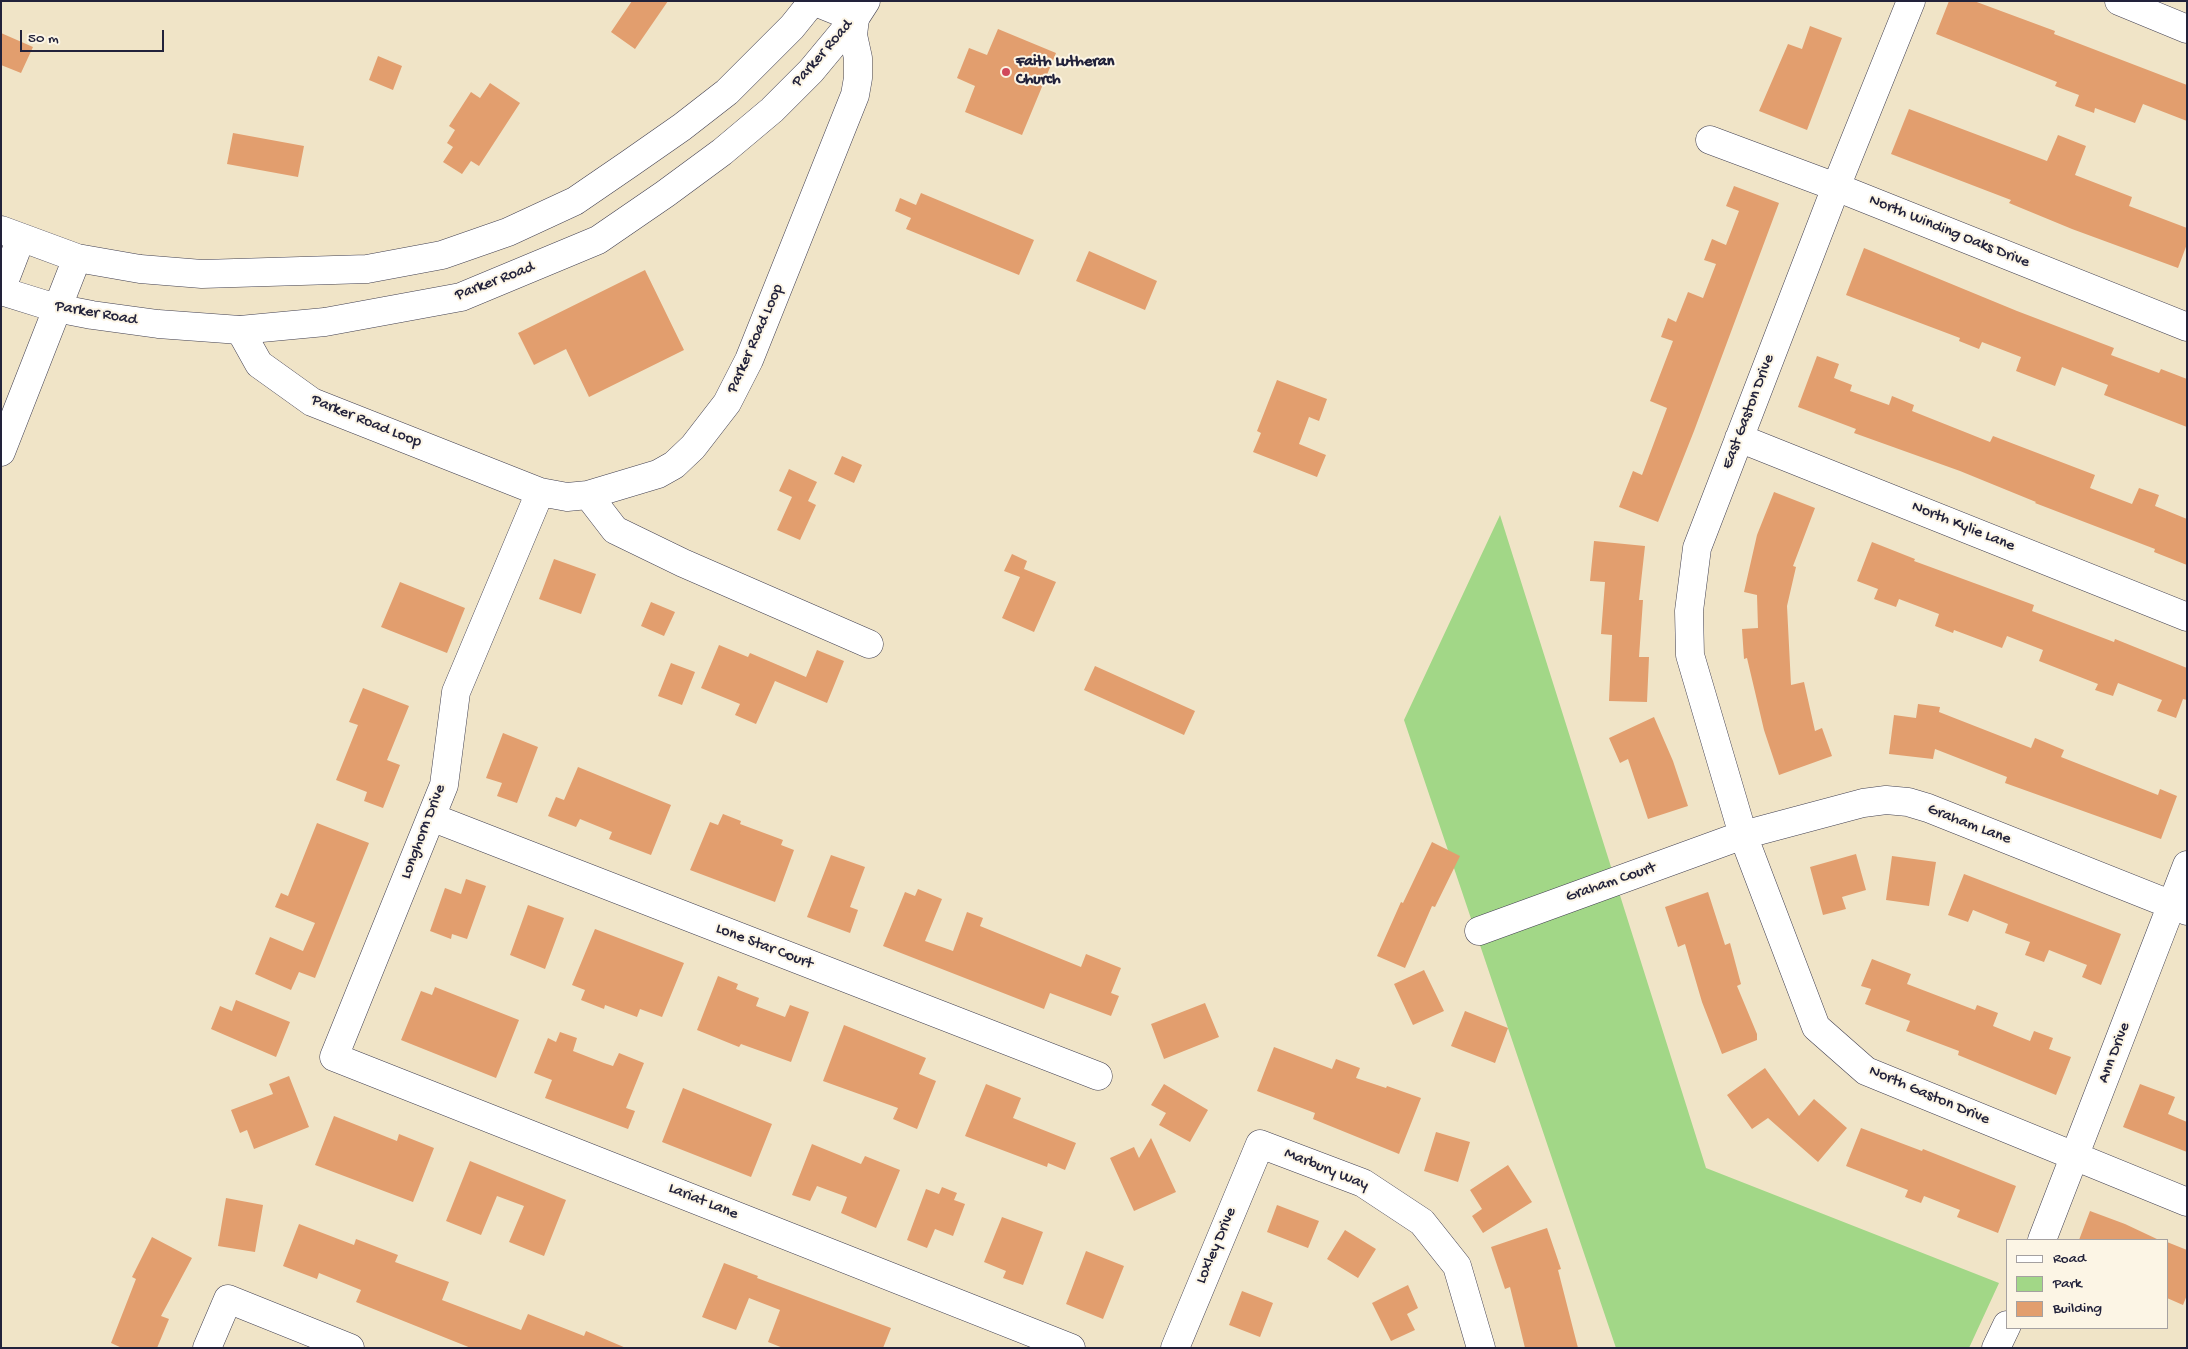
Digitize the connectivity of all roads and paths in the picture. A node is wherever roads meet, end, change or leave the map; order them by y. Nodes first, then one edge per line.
1 (813, 1) edge
2 (1911, 1) edge
3 (2119, 1) edge
4 (861, 9) edge
5 (2187, 29) edge
6 (1710, 140) dead end
7 (1836, 187) junction
8 (11, 234) edge
9 (77, 258) junction
10 (1, 290) edge
11 (56, 308) junction
12 (2187, 327) edge
13 (240, 330) junction
14 (1739, 438) junction
15 (1, 452) edge
16 (540, 492) junction
17 (588, 495) junction
18 (2187, 617) edge
19 (869, 644) dead end
20 (430, 817) junction
21 (1743, 836) junction
22 (2187, 865) edge
23 (2178, 908) edge
24 (1479, 931) dead end
25 (334, 1056) joint
26 (1098, 1076) dead end
27 (1260, 1144) joint
28 (2074, 1157) junction
29 (2187, 1202) edge
30 (2042, 1239) edge
31 (2006, 1327) edge
32 (207, 1348) edge
33 (350, 1348) edge
34 (1071, 1348) edge
35 (1175, 1348) edge
36 (1481, 1348) edge
37 (1996, 1348) edge

1 - 4 street
1 - 9 street
2 - 7 street, East Gaston Drive
3 - 5 street
4 - 13 street, Parker Road
4 - 17 street, Parker Road Loop
6 - 7 street, North Winding Oaks Drive
7 - 12 street, North Winding Oaks Drive
7 - 14 street, East Gaston Drive
8 - 9 street
8 - 10 street
9 - 11 street
10 - 11 street, Parker Road
11 - 13 street, Parker Road
11 - 15 street
13 - 16 street, Parker Road Loop
14 - 18 street, North Kylie Lane
14 - 21 street, East Gaston Drive
16 - 17 street, Parker Road Loop
16 - 20 street, Longhorn Drive
17 - 19 street
20 - 25 street, Longhorn Drive
20 - 26 street, Lone Star Court
21 - 23 street, Graham Lane
21 - 24 street, Graham Court
21 - 28 street, North Gaston Drive
22 - 23 street, Ann Drive
23 - 28 street, Ann Drive
25 - 34 street, Lariat Lane
27 - 35 street, Loxley Drive
27 - 36 street, Marbury Way
28 - 29 street, North Gaston Drive
28 - 30 street, Ann Drive
31 - 37 street
32 - 33 street

